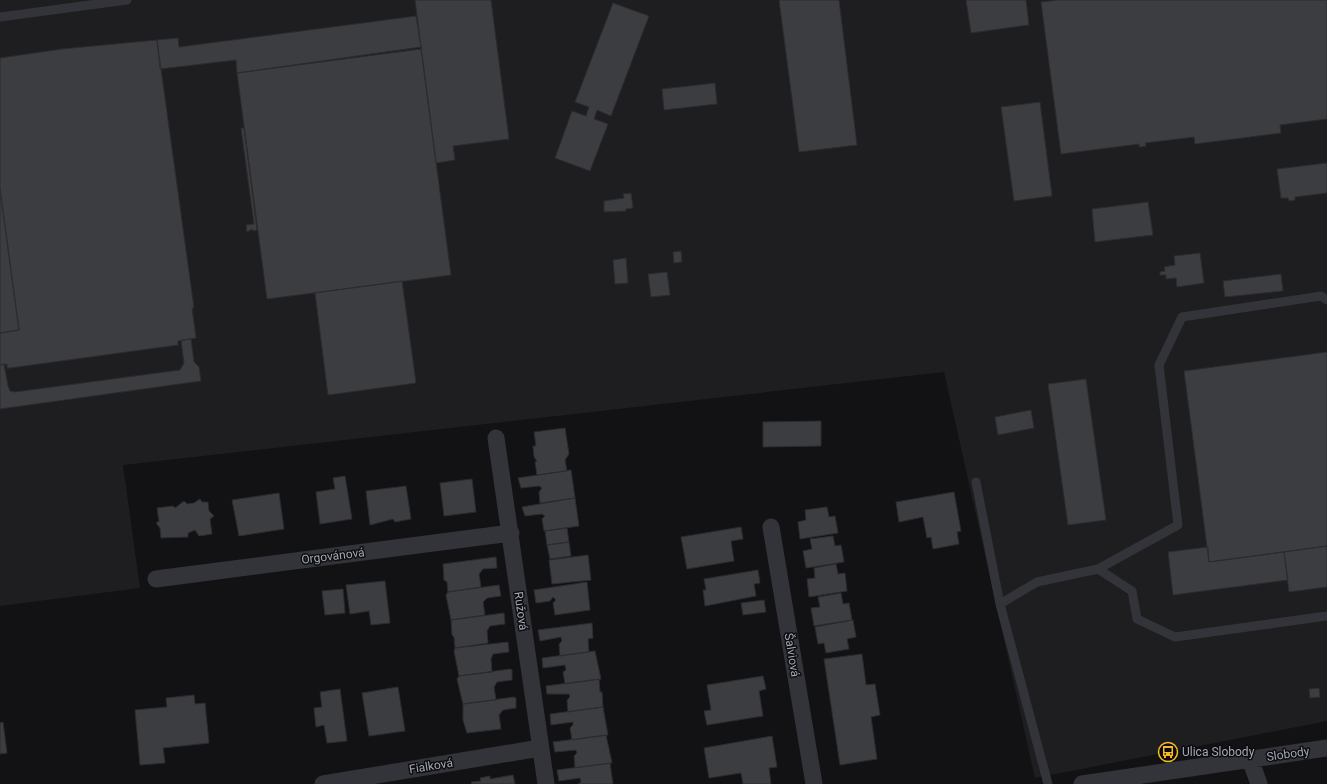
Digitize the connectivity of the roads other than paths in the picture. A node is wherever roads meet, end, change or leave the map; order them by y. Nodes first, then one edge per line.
1 (127, 0) edge
2 (0, 17) edge
3 (1327, 300) edge
4 (496, 438) dead end
5 (976, 482) dead end
6 (771, 527) dead end
7 (511, 534) junction
8 (1098, 569) junction
9 (156, 579) dead end
10 (1000, 604) junction
11 (1327, 616) edge
12 (540, 748) junction
13 (1327, 748) edge
14 (1250, 759) junction
15 (322, 784) edge
16 (546, 784) edge
17 (814, 784) edge
18 (1048, 784) edge
19 (1082, 784) edge
20 (1259, 784) edge

1 - 2 lane
3 - 8 lane
4 - 7 street, Ružová
5 - 10 lane
6 - 17 street, Šalviová
7 - 9 street, Orgovánová
7 - 12 street, Ružová
8 - 10 lane
8 - 11 lane
10 - 18 lane
12 - 15 street, Fialková
12 - 16 street, Ružová
13 - 14 street, Slobody
14 - 19 street, Slobody
14 - 20 street

